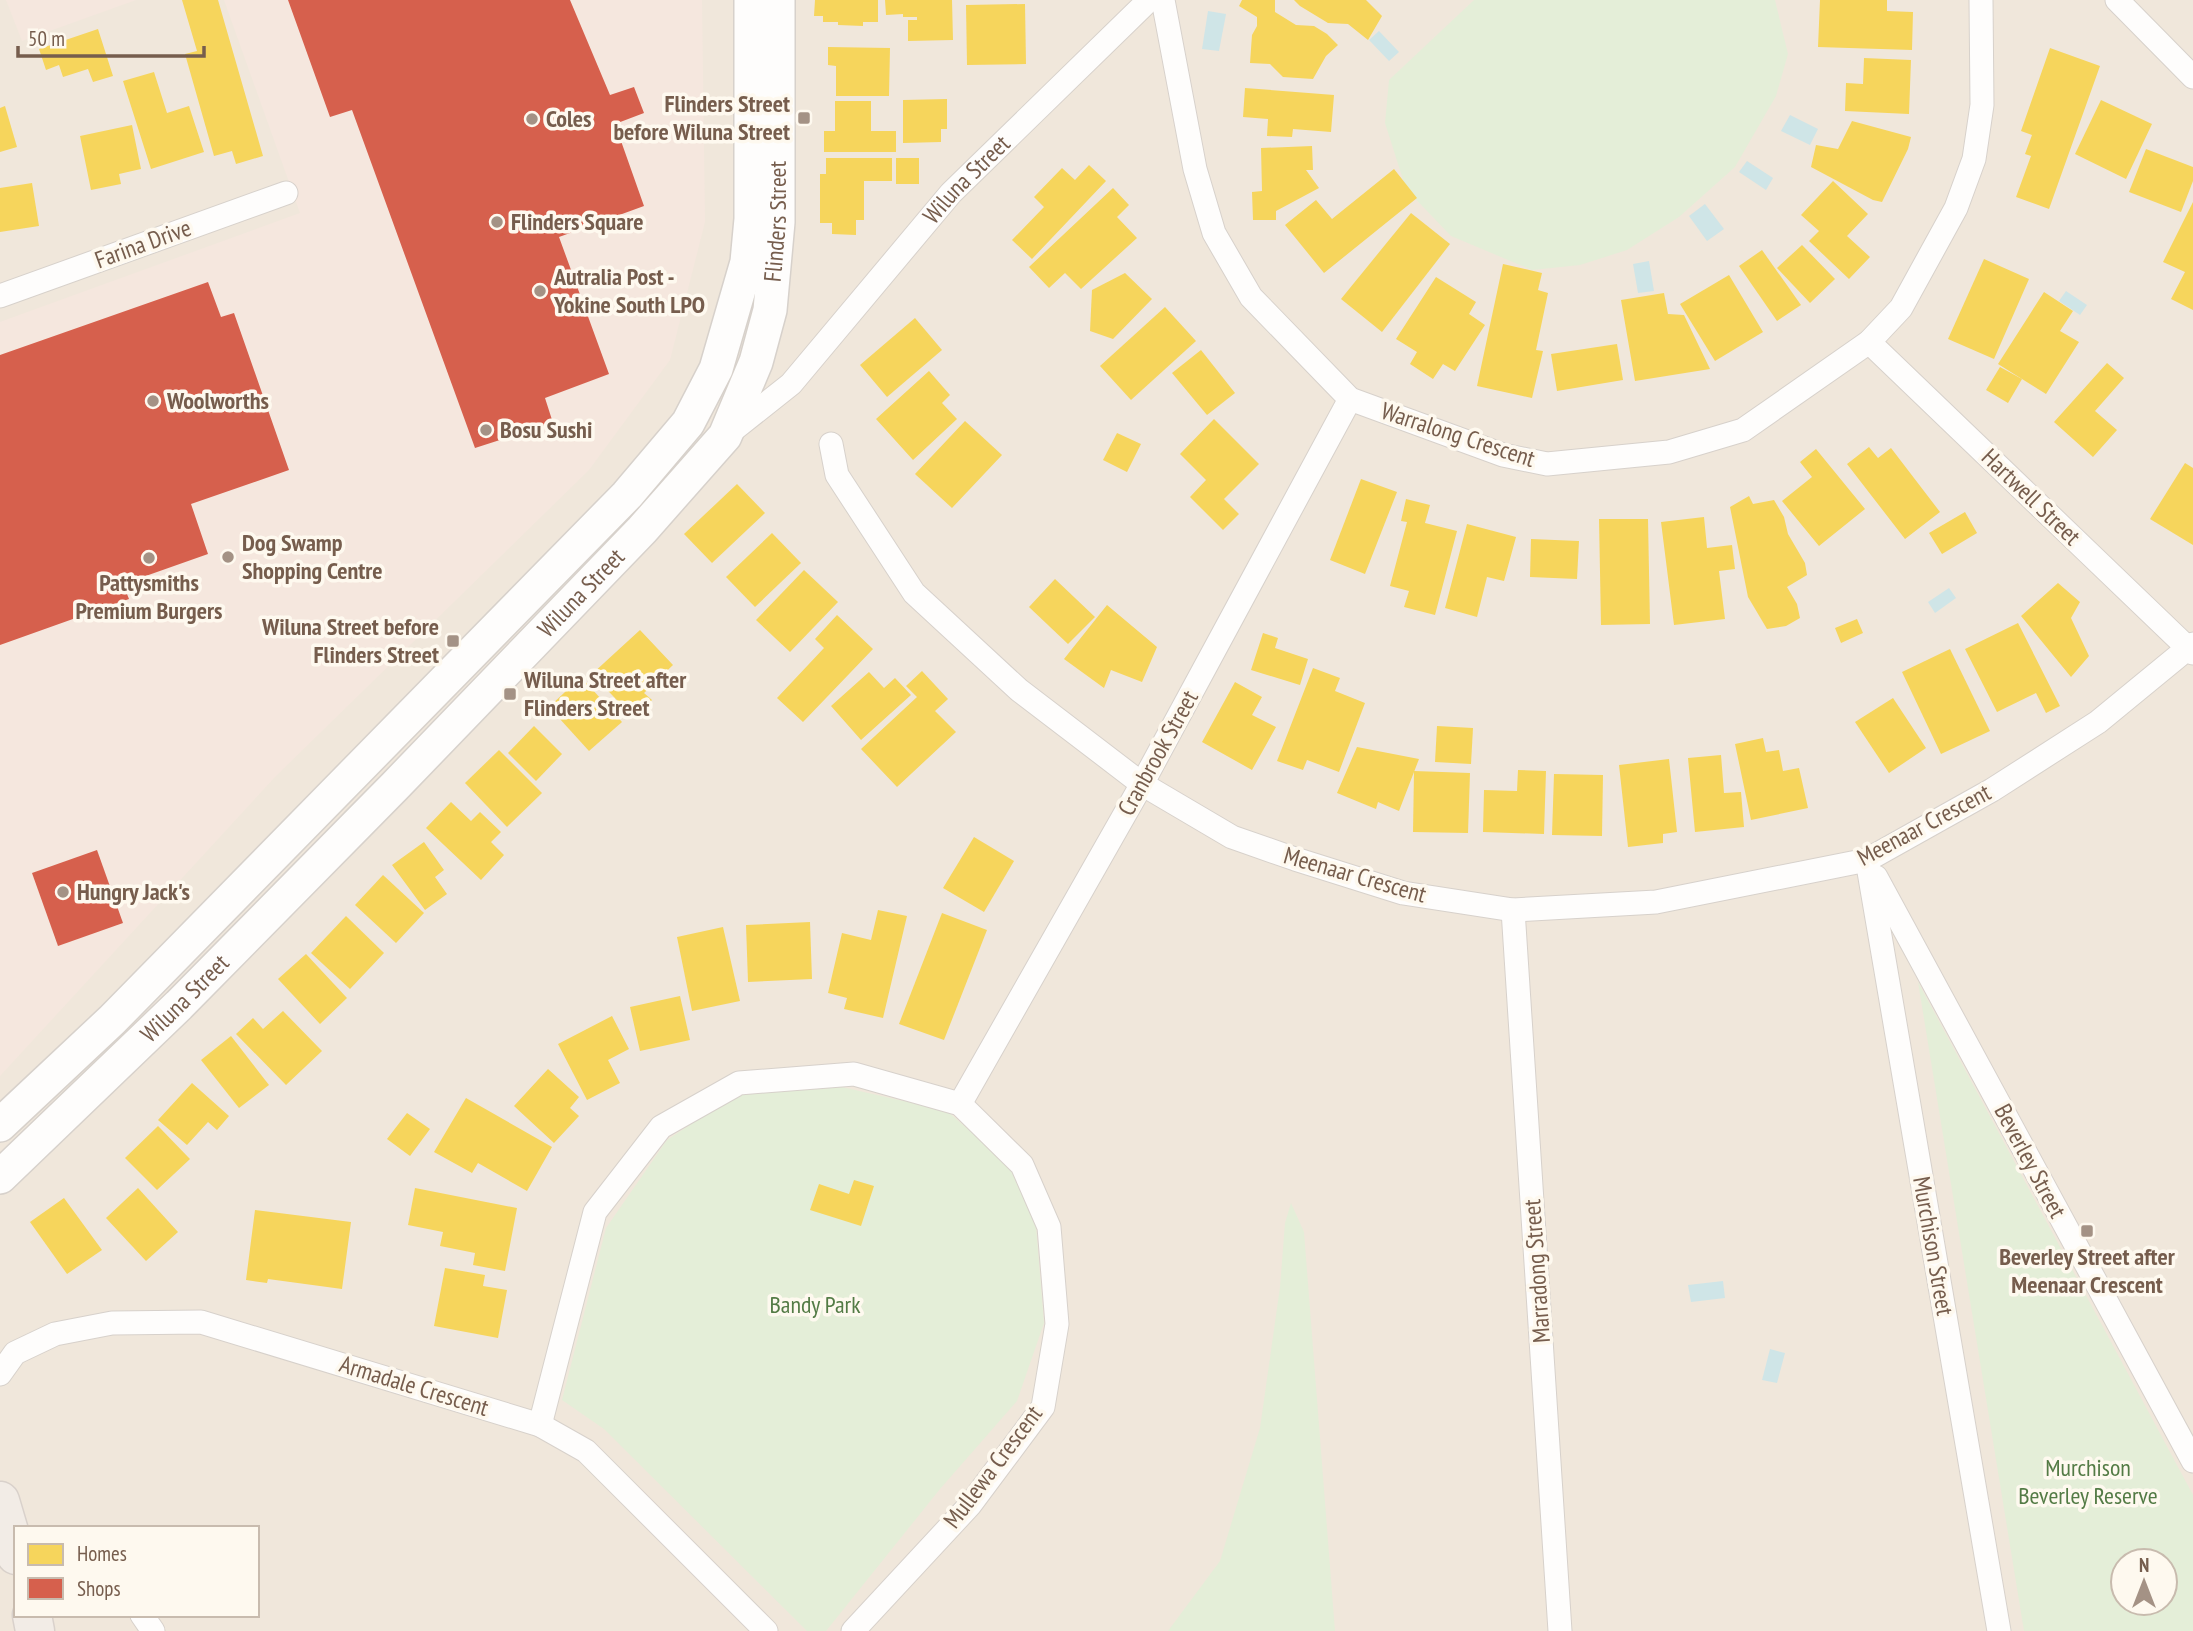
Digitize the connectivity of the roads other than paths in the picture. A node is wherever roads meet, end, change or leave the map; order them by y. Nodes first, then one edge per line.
1 (751, 0) edge
2 (778, 0) edge
3 (1149, 0) edge
4 (1163, 0) edge
5 (1981, 0) edge
6 (2117, 0) edge
7 (2193, 77) edge
8 (286, 192) dead end
9 (0, 296) edge
10 (1869, 342) junction
11 (1350, 399) junction
12 (688, 423) joint
13 (725, 436) junction
14 (831, 444) dead end
15 (2192, 648) edge
16 (1142, 784) junction
17 (1867, 860) junction
18 (220, 909) junction
19 (1513, 910) junction
20 (247, 935) junction
21 (960, 1104) junction
22 (0, 1125) edge
23 (0, 1177) edge
24 (0, 1374) edge
25 (540, 1425) junction
26 (2193, 1461) edge
27 (0, 1501) edge
28 (14, 1548) edge
29 (766, 1631) edge
30 (853, 1631) edge
31 (1560, 1631) edge
32 (1999, 1631) edge

1 - 12 main road, Flinders Street
2 - 13 main road, Flinders Street
3 - 13 street, Wiluna Street
4 - 11 street, Warralong Crescent
5 - 10 street, Warralong Crescent
6 - 7 street
8 - 9 street, Farina Drive
10 - 11 street, Warralong Crescent
10 - 15 street, Hartwell Street
11 - 16 street, Cranbrook Street
12 - 18 main road, Wiluna Street
13 - 20 main road, Wiluna Street
14 - 16 street, Meenaar Crescent
15 - 17 street, Meenaar Crescent
16 - 19 street, Meenaar Crescent
16 - 21 street, Cranbrook Street
17 - 19 street, Meenaar Crescent
17 - 26 street, Beverley Street
17 - 32 street, Murchison Street
18 - 20 main road
18 - 22 main road, Wiluna Street
19 - 31 street, Marradong Street
20 - 23 main road, Wiluna Street
21 - 25 street, Mullewa Crescent
21 - 30 street, Mullewa Crescent
24 - 25 street, Armadale Crescent
25 - 29 street, Armadale Crescent
27 - 28 highway

